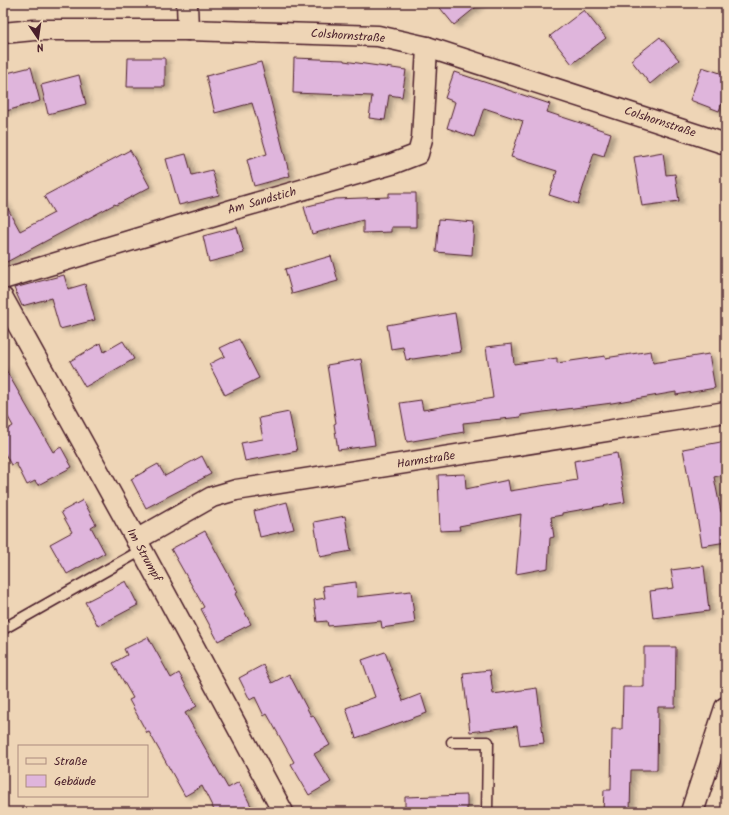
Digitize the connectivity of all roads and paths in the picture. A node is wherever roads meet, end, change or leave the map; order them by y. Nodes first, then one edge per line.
1 (187, 3) edge
2 (188, 30) junction
3 (3, 33) edge
4 (427, 47) junction
5 (726, 144) edge
6 (3, 278) edge
7 (6, 310) edge
8 (726, 412) edge
9 (139, 545) junction
10 (3, 629) edge
11 (726, 708) edge
12 (452, 742) dead end
13 (283, 812) edge
14 (487, 812) edge
15 (692, 812) edge

1 - 2 street
2 - 3 street, Colshornstraße
2 - 4 street, Colshornstraße
4 - 5 street, Colshornstraße
4 - 6 street, Am Sandstich
7 - 9 street, Im Strumpf
8 - 9 street, Harmstraße
9 - 10 lane
9 - 13 street, Im Strumpf
11 - 15 street
12 - 14 lane

